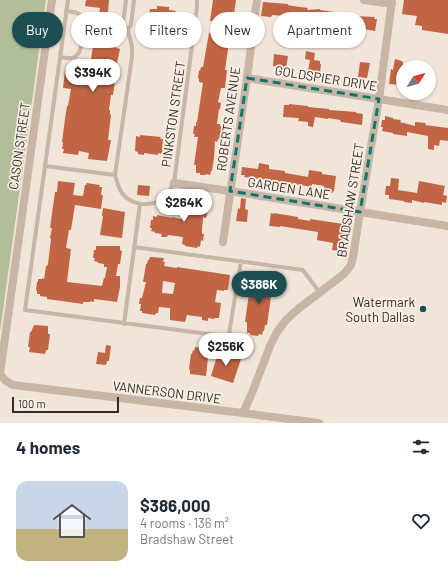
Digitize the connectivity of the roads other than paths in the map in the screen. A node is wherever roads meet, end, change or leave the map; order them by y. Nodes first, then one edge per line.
1 (52, 0) edge
2 (68, 0) edge
3 (126, 0) edge
4 (134, 0) edge
5 (196, 0) edge
6 (257, 0) edge
7 (364, 0) edge
8 (392, 2) edge
9 (66, 11) junction
10 (128, 30) junction
11 (60, 57) junction
12 (247, 78) junction
13 (379, 99) junction
14 (448, 110) edge
15 (45, 166) junction
16 (115, 175) junction
17 (174, 183) junction
18 (230, 191) junction
19 (140, 204) junction
20 (360, 212) junction
21 (448, 226) edge
22 (223, 242) dead end
23 (134, 247) junction
24 (241, 261) junction
25 (320, 293) junction
26 (124, 324) junction
27 (228, 340) junction
28 (249, 347) dead end
29 (13, 385) joint
30 (243, 413) junction
31 (319, 423) edge

1 - 29 street, CASON STREET
2 - 9 lane
3 - 10 lane
4 - 10 lane
5 - 17 lane, PINKSTON STREET
6 - 12 street, ROBERTS AVENUE
7 - 8 street
8 - 13 street, BRADSHAW STREET
9 - 11 lane
9 - 11 lane
10 - 16 lane
11 - 15 lane
12 - 13 street, GOLDSPIER DRIVE
12 - 18 street, ROBERTS AVENUE
13 - 14 street, GOLDSPIER DRIVE
13 - 20 street, BRADSHAW STREET
15 - 16 lane
15 - 26 lane
16 - 19 lane
17 - 18 street, GARDEN LANE
17 - 19 lane
18 - 20 street, GARDEN LANE
18 - 22 street, ROBERTS AVENUE
19 - 23 lane
20 - 21 street, GARDEN LANE
20 - 25 street, BRADSHAW STREET
23 - 24 lane
23 - 26 lane
24 - 25 lane
24 - 27 lane
25 - 30 street, BRADSHAW STREET
26 - 27 lane
27 - 28 lane
29 - 30 street, VANNERSON DRIVE
30 - 31 street, VANNERSON DRIVE

